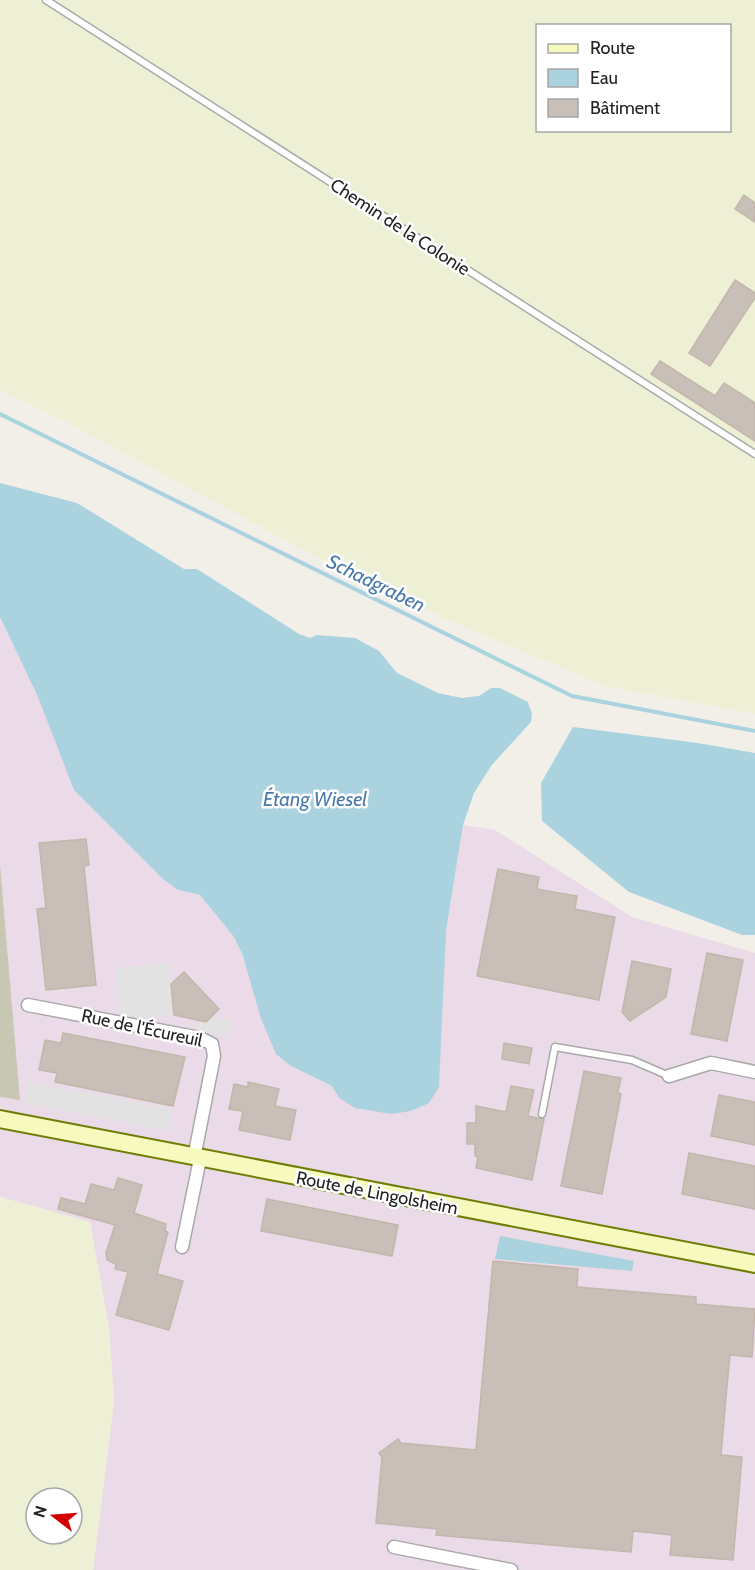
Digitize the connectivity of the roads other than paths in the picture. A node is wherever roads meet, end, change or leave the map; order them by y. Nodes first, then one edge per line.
1 (46, 0) edge
2 (755, 454) edge
3 (28, 1005) dead end
4 (755, 1072) edge
5 (669, 1076) joint
6 (542, 1114) dead end
7 (0, 1119) edge
8 (197, 1159) junction
9 (182, 1247) dead end
10 (755, 1264) edge
11 (394, 1547) dead end
12 (511, 1570) edge

1 - 2 lane, Chemin de la Colonie
3 - 8 street, Rue de l'Écureuil
4 - 5 street
5 - 6 lane
7 - 8 main road, Route de Lingolsheim
8 - 9 street
8 - 10 main road, Route de Lingolsheim
11 - 12 street

